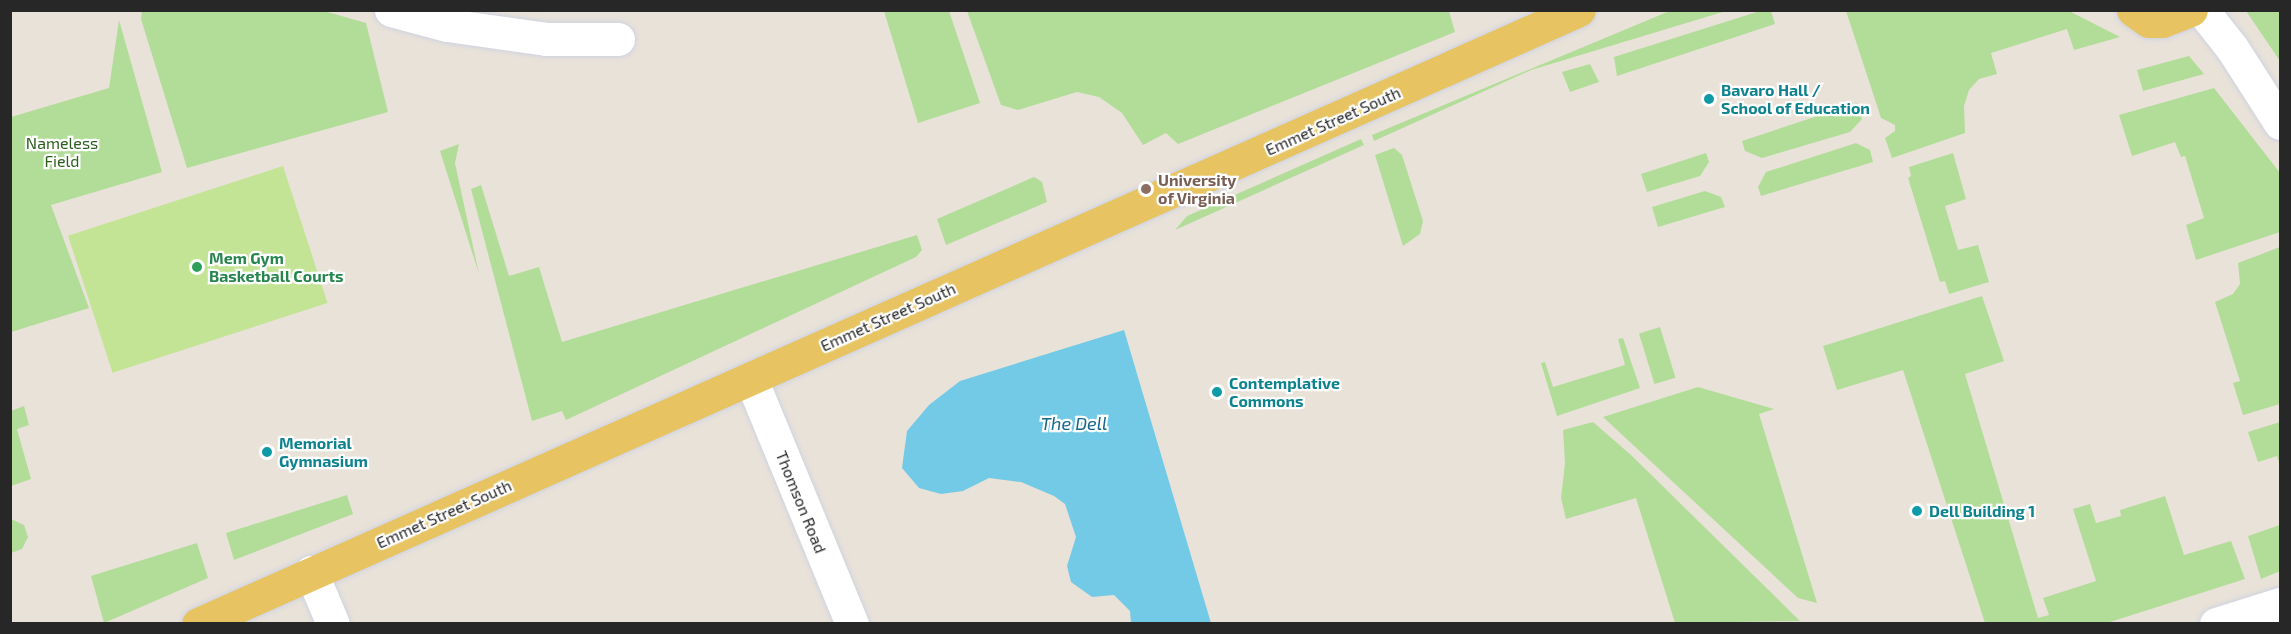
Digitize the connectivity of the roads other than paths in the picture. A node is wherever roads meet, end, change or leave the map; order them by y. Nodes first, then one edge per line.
1 (391, 10) edge
2 (1579, 10) edge
3 (2133, 10) edge
4 (2191, 10) edge
5 (2202, 10) edge
6 (618, 39) dead end
7 (2280, 123) edge
8 (751, 380) junction
9 (311, 572) junction
10 (2280, 604) edge
11 (198, 624) edge
12 (333, 624) edge
13 (852, 624) edge
14 (2216, 624) edge

1 - 6 street
2 - 8 main road, Emmet Street South
3 - 4 main road
5 - 7 street
8 - 9 main road, Emmet Street South
8 - 13 street, Thomson Road
9 - 11 main road, Emmet Street South
9 - 12 street
10 - 14 street

